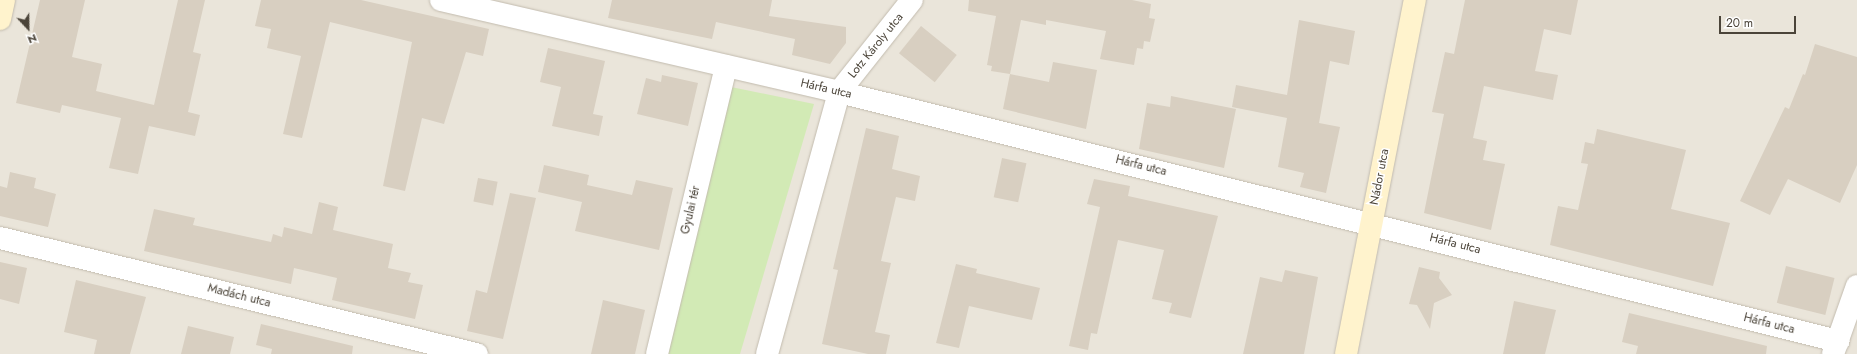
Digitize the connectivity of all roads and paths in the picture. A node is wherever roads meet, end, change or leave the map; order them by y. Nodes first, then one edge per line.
1 (4, 0) edge
2 (441, 0) edge
3 (912, 0) edge
4 (1415, 0) edge
5 (0, 19) edge
6 (726, 66) junction
7 (839, 92) junction
8 (1371, 223) junction
9 (0, 238) edge
10 (1856, 293) edge
11 (1836, 348) edge
12 (477, 354) edge
13 (657, 354) edge
14 (766, 354) edge
15 (1346, 354) edge

1 - 5 street
2 - 6 street, Hárfa utca
3 - 7 street, Lotz Károly utca
4 - 8 street, Nádor utca
6 - 7 street, Hárfa utca
6 - 13 street, Gyulai tér
7 - 8 street, Hárfa utca
7 - 14 street
8 - 11 street, Hárfa utca
8 - 15 street, Nádor utca
9 - 12 street, Madách utca
10 - 11 street

